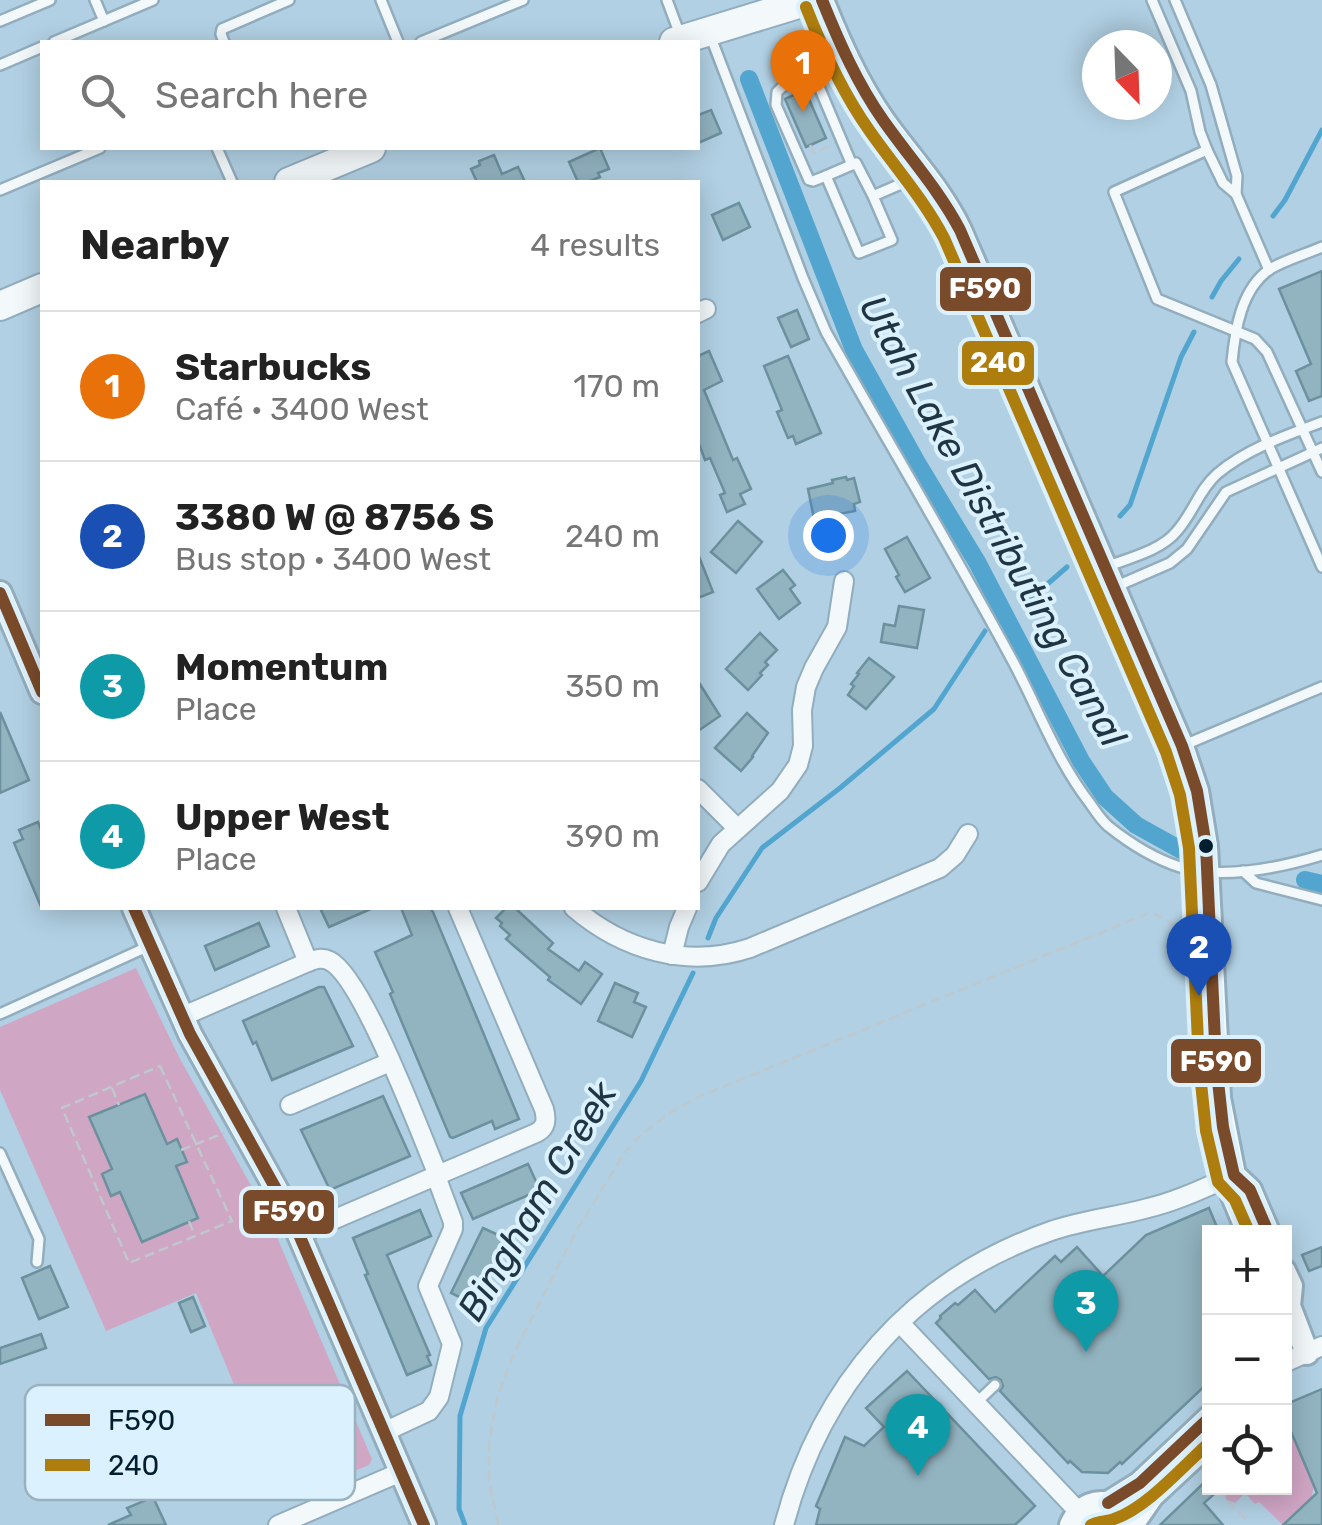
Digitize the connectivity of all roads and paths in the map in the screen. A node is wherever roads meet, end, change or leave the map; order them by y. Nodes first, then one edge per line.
1 (50, 0) edge
2 (95, 0) edge
3 (154, 0) edge
4 (289, 0) edge
5 (381, 0) edge
6 (523, 0) edge
7 (667, 0) edge
8 (811, 0) edge
9 (822, 0) edge
10 (1152, 0) edge
11 (1175, 0) edge
12 (0, 21) edge
13 (104, 21) junction
14 (689, 38) edge
15 (59, 40) edge
16 (223, 40) edge
17 (397, 40) edge
18 (426, 40) edge
19 (40, 48) edge
20 (700, 61) edge
21 (0, 66) edge
22 (838, 142) dead end
23 (810, 145) dead end
24 (95, 150) edge
25 (218, 150) edge
26 (366, 150) edge
27 (1207, 150) junction
28 (852, 165) junction
29 (926, 174) junction
30 (826, 176) junction
31 (231, 180) edge
32 (294, 180) edge
33 (0, 190) edge
34 (1236, 194) junction
35 (873, 196) junction
36 (1322, 247) edge
37 (1269, 270) junction
38 (40, 289) edge
39 (0, 306) edge
40 (1235, 330) junction
41 (1322, 422) edge
42 (1301, 430) junction
43 (1268, 445) junction
44 (1317, 449) edge
45 (1279, 466) junction
46 (1227, 467) junction
47 (1322, 472) edge
48 (1238, 484) junction
49 (1322, 567) edge
50 (1110, 577) junction
51 (844, 581) dead end
52 (0, 593) edge
53 (40, 687) edge
54 (1322, 687) edge
55 (1182, 746) junction
56 (700, 791) edge
57 (737, 828) junction
58 (968, 834) dead end
59 (1322, 855) edge
60 (1208, 872) junction
61 (1243, 872) junction
62 (700, 878) edge
63 (1322, 900) edge
64 (135, 910) edge
65 (287, 910) edge
66 (459, 910) edge
67 (577, 910) edge
68 (686, 910) edge
69 (1210, 930) junction
70 (150, 946) junction
71 (672, 955) junction
72 (308, 962) junction
73 (0, 1014) edge
74 (181, 1017) junction
75 (390, 1062) junction
76 (112, 1087) junction
77 (119, 1104) dead end
78 (290, 1104) dead end
79 (226, 1132) dead end
80 (196, 1144) junction
81 (182, 1150) dead end
82 (0, 1153) edge
83 (1234, 1175) junction
84 (437, 1176) junction
85 (107, 1186) dead end
86 (97, 1190) junction
87 (188, 1222) dead end
88 (1245, 1225) edge
89 (1265, 1225) edge
90 (300, 1234) junction
91 (195, 1236) junction
92 (37, 1262) dead end
93 (1292, 1312) edge
94 (900, 1323) junction
95 (1314, 1349) edge
96 (994, 1385) dead end
97 (976, 1403) junction
98 (1202, 1424) edge
99 (384, 1432) junction
100 (1202, 1449) edge
101 (402, 1472) junction
102 (355, 1492) edge
103 (1224, 1495) edge
104 (336, 1500) edge
105 (1108, 1503) junction
106 (1075, 1518) edge
107 (1246, 1520) dead end
108 (278, 1525) edge
109 (424, 1525) edge
110 (498, 1525) edge
111 (784, 1525) edge
112 (1132, 1525) edge

1 - 12 lane
2 - 13 lane
3 - 13 lane
4 - 16 lane
5 - 17 lane
6 - 18 lane
7 - 14 lane
8 - 14 main road
9 - 29 street
10 - 27 lane
11 - 34 lane
13 - 15 lane
19 - 21 lane
20 - 60 lane
22 - 23 path
24 - 33 lane
25 - 31 lane
26 - 32 main road
27 - 34 lane
27 - 40 lane
28 - 30 lane
28 - 30 lane
28 - 35 lane
29 - 35 lane
29 - 50 street
30 - 35 lane
34 - 37 lane
36 - 37 lane
37 - 40 lane
38 - 39 main road
40 - 42 lane
40 - 43 lane
41 - 42 lane
42 - 43 lane
42 - 44 lane
43 - 45 lane
43 - 46 lane
44 - 45 lane
44 - 47 lane
45 - 48 lane
45 - 49 lane
46 - 48 lane
46 - 50 lane
48 - 50 lane
50 - 55 street
51 - 57 street
52 - 53 street
54 - 55 lane
55 - 60 street
56 - 57 street
57 - 62 street
58 - 71 street
59 - 61 lane
60 - 61 lane
60 - 69 street
61 - 63 lane
64 - 70 street
65 - 72 street
66 - 84 street
67 - 71 street
68 - 71 street
69 - 83 street
69 - 110 path
70 - 73 lane
70 - 74 street
72 - 74 street
72 - 75 street
74 - 90 street
75 - 78 street
75 - 84 street
76 - 77 path
76 - 80 path
76 - 86 path
79 - 80 path
80 - 81 path
80 - 91 path
82 - 92 lane
83 - 88 street
83 - 89 street
83 - 94 street
84 - 90 street
84 - 99 street
85 - 86 path
86 - 91 path
87 - 91 path
90 - 99 street
93 - 95 street
94 - 97 street
94 - 111 street
96 - 97 lane
97 - 106 street
98 - 105 street
99 - 101 street
100 - 112 street
101 - 102 street
101 - 109 street
103 - 107 path
104 - 108 street
105 - 106 street
105 - 112 street

